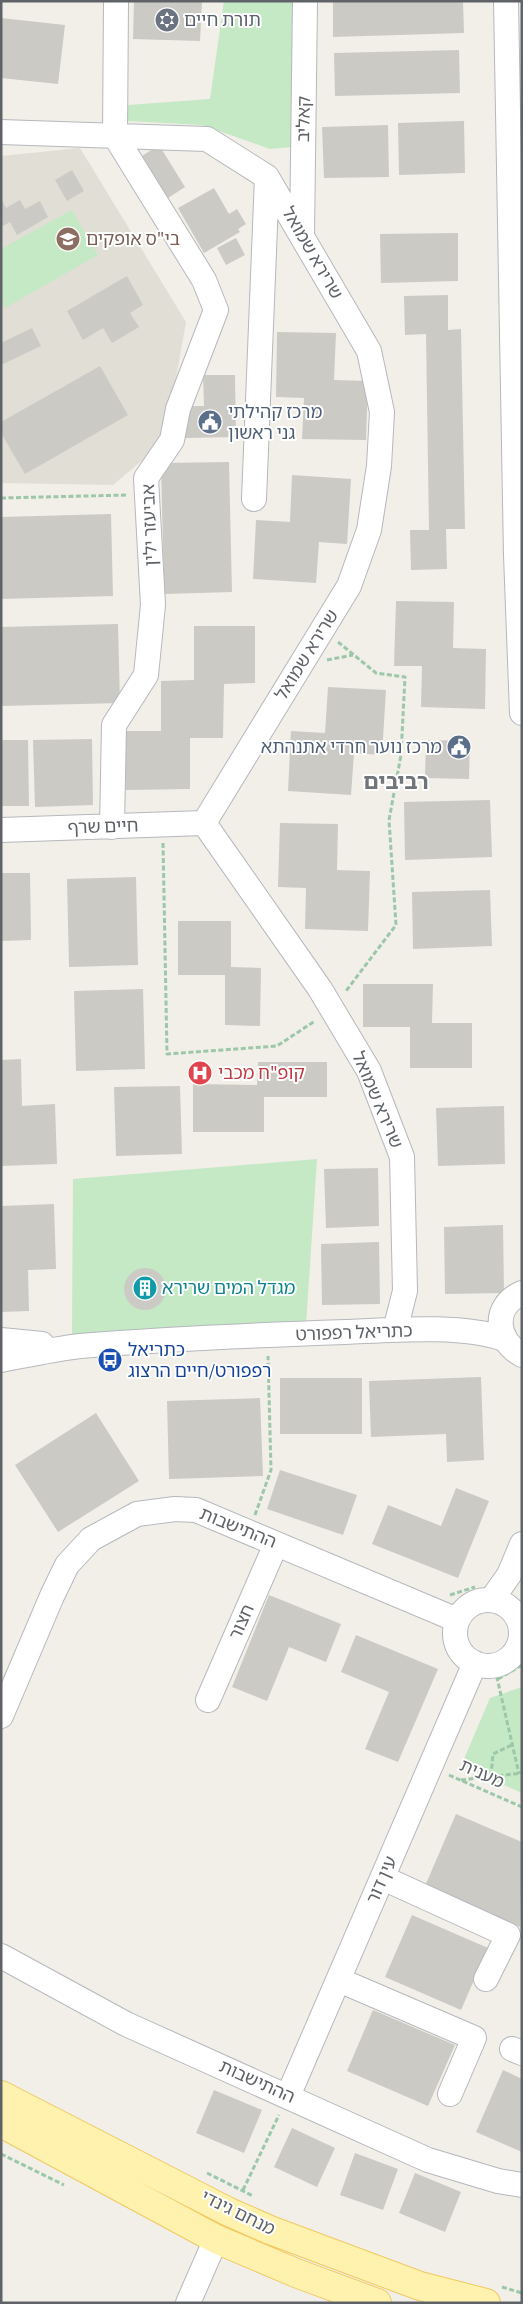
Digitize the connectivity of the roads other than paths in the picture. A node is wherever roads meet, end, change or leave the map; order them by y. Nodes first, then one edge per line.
1 (116, 1) edge
2 (305, 1) edge
3 (506, 1) edge
4 (1, 123) edge
5 (1, 132) edge
6 (40, 132) junction
7 (115, 136) junction
8 (515, 174) edge
9 (267, 177) junction
10 (302, 236) junction
11 (518, 442) edge
12 (254, 499) dead end
13 (521, 675) edge
14 (522, 713) edge
15 (204, 823) junction
16 (112, 827) junction
17 (1, 830) edge
18 (522, 1293) edge
19 (501, 1316) junction
20 (395, 1330) junction
21 (450, 1331) junction
22 (1, 1340) edge
23 (504, 1340) junction
24 (78, 1346) junction
25 (522, 1355) edge
26 (1, 1360) edge
27 (276, 1544) junction
28 (522, 1544) edge
29 (522, 1572) edge
30 (502, 1604) junction
31 (457, 1620) junction
32 (520, 1654) edge
33 (489, 1669) junction
34 (208, 1700) dead end
35 (1, 1716) edge
36 (383, 1878) junction
37 (1, 1956) edge
38 (486, 1979) dead end
39 (339, 1980) junction
40 (450, 2094) dead end
41 (1, 2095) edge
42 (288, 2096) junction
43 (1, 2123) edge
44 (522, 2185) edge
45 (216, 2239) junction
46 (490, 2294) edge
47 (188, 2303) edge
48 (377, 2303) edge

1 - 7 street
2 - 10 street, קאליב
3 - 8 street
4 - 6 street, שרירא שמואל
5 - 6 street, שרירא שמואל
6 - 7 street, שרירא שמואל
7 - 9 street, שרירא שמואל
7 - 16 street, אביעזר ילין
8 - 11 street
9 - 10 street, שרירא שמואל
9 - 12 street
10 - 15 street, שרירא שמואל
11 - 13 street
13 - 14 street
15 - 16 street, חיים שרף
15 - 20 street, שרירא שמואל
16 - 17 street, חיים שרף
18 - 19 street
19 - 21 street, כתריאל רפפורט
19 - 23 street
20 - 21 street, כתריאל רפפורט
20 - 24 street, כתריאל רפפורט
21 - 23 street, כתריאל רפפורט
22 - 24 street, כתריאל רפפורט
23 - 25 street
24 - 26 street, כתריאל רפפורט
27 - 31 street, ההתישבות
27 - 34 street, חצור
27 - 35 street, ההתישבות
28 - 30 street
29 - 30 street
30 - 31 street
30 - 32 street
31 - 33 street
32 - 33 street
33 - 36 street, עין דור
36 - 38 street
36 - 39 street, עין דור
37 - 42 street, ההתישבות
39 - 40 street
39 - 42 street, עין דור
41 - 46 main road, מנחם גינדי
42 - 44 street, ההתישבות
43 - 45 main road, מנחם גינדי
45 - 47 street
45 - 48 main road, מנחם גינדי

